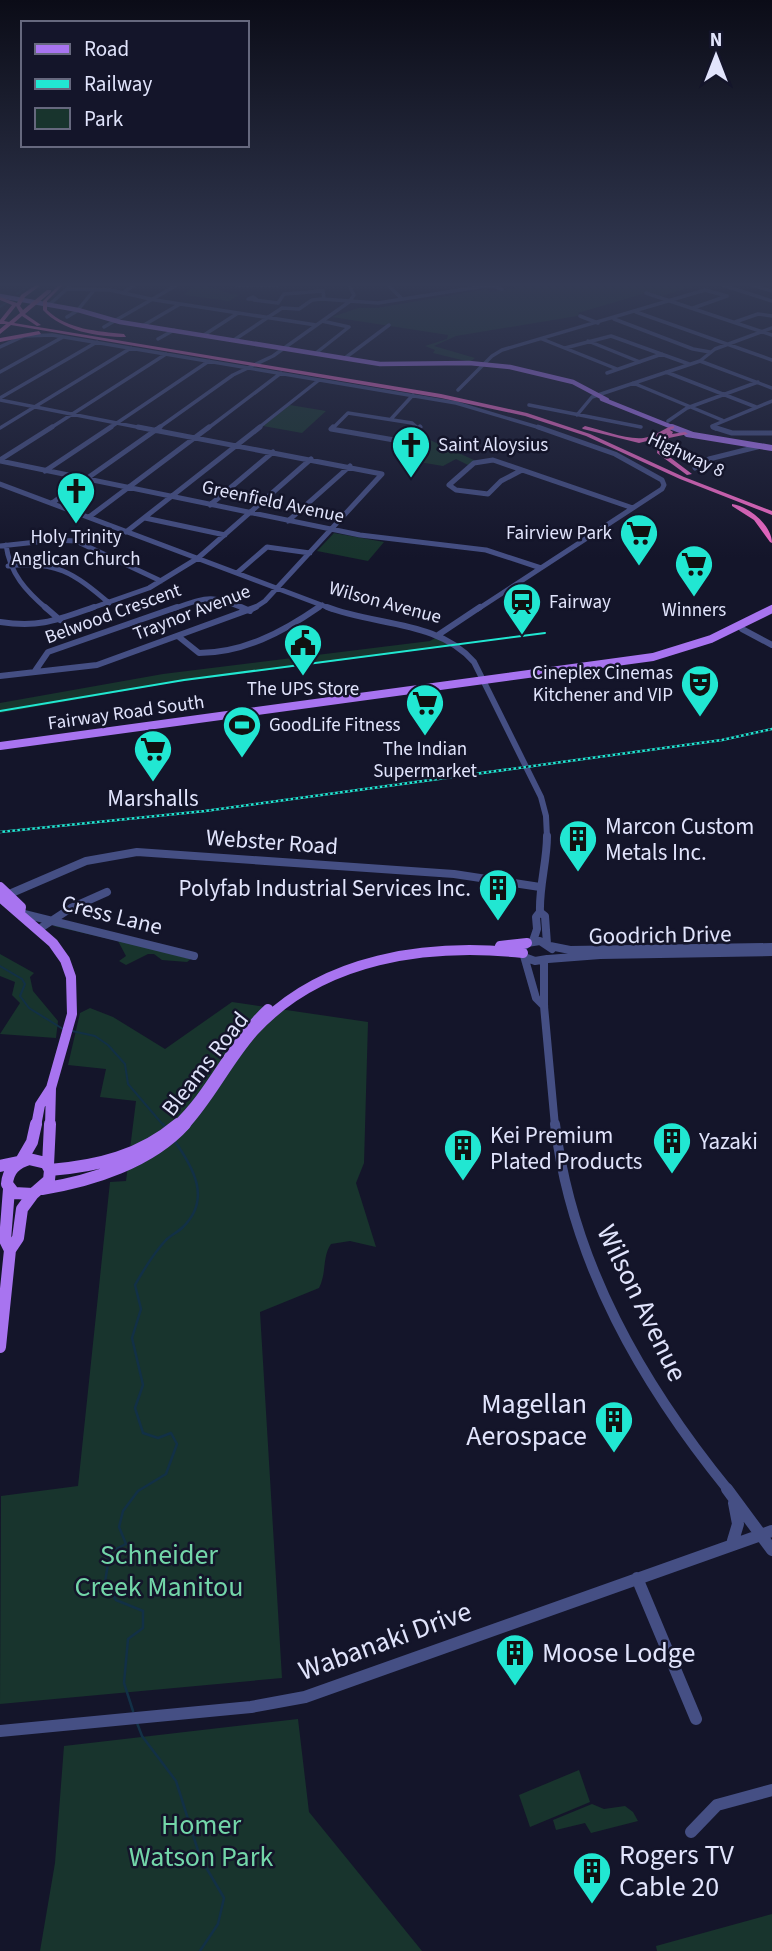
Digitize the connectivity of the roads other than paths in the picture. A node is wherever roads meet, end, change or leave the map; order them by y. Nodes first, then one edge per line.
1 (39, 376) edge
2 (85, 376) edge
3 (131, 376) edge
4 (186, 376) edge
5 (232, 376) edge
6 (277, 376) edge
7 (298, 376) edge
8 (325, 376) edge
9 (344, 376) edge
10 (471, 376) edge
11 (545, 376) edge
12 (653, 376) edge
13 (677, 376) edge
14 (742, 376) edge
15 (319, 380) junction
16 (758, 382) junction
17 (632, 383) junction
18 (772, 388) edge
19 (458, 390) dead end
20 (724, 394) junction
21 (413, 395) junction
22 (596, 395) junction
23 (0, 399) edge
24 (772, 401) edge
25 (529, 405) dead end
26 (34, 407) junction
27 (690, 407) junction
28 (756, 407) junction
29 (71, 414) junction
30 (577, 415) junction
31 (391, 419) junction
32 (722, 420) junction
33 (117, 422) junction
34 (641, 427) dead end
35 (671, 427) junction
36 (0, 428) edge
37 (585, 428) junction
38 (156, 430) junction
39 (772, 433) edge
40 (689, 434) junction
41 (667, 436) junction
42 (196, 437) junction
43 (237, 445) junction
44 (761, 446) junction
45 (772, 448) edge
46 (273, 452) junction
47 (312, 459) junction
48 (0, 460) edge
49 (350, 466) junction
50 (695, 468) dead end
51 (522, 470) junction
52 (45, 471) junction
53 (685, 476) junction
54 (86, 479) junction
55 (0, 484) edge
56 (128, 488) junction
57 (171, 496) junction
58 (52, 503) junction
59 (210, 505) junction
60 (772, 507) edge
61 (633, 508) junction
62 (251, 513) junction
63 (772, 513) edge
64 (89, 517) junction
65 (145, 518) junction
66 (288, 520) junction
67 (332, 530) junction
68 (126, 531) junction
69 (225, 535) junction
70 (772, 541) edge
71 (3, 546) edge
72 (310, 553) junction
73 (198, 558) junction
74 (8, 565) junction
75 (541, 568) junction
76 (237, 573) junction
77 (161, 581) junction
78 (278, 589) junction
79 (109, 603) junction
80 (322, 605) junction
81 (250, 611) junction
82 (772, 611) edge
83 (60, 620) junction
84 (0, 622) edge
85 (742, 629) junction
86 (438, 635) junction
87 (178, 637) junction
88 (772, 645) edge
89 (35, 671) junction
90 (0, 676) edge
91 (484, 681) junction
92 (0, 746) edge
93 (540, 887) junction
94 (107, 892) dead end
95 (2, 893) edge
96 (540, 912) junction
97 (20, 913) junction
98 (53, 920) junction
99 (39, 929) junction
100 (548, 945) junction
101 (772, 947) edge
102 (527, 949) junction
103 (772, 952) edge
104 (194, 956) dead end
105 (546, 960) junction
106 (544, 1006) junction
107 (51, 1088) junction
108 (147, 1152) junction
109 (20, 1162) junction
110 (0, 1166) edge
111 (49, 1168) junction
112 (5, 1184) edge
113 (37, 1191) junction
114 (10, 1250) junction
115 (0, 1347) edge
116 (734, 1500) junction
117 (767, 1532) edge
118 (732, 1544) junction
119 (772, 1550) edge
120 (637, 1578) junction
121 (696, 1719) dead end
122 (0, 1731) edge
123 (772, 1790) edge
124 (691, 1832) dead end

1 - 23 street
2 - 26 street
3 - 29 street
4 - 33 street
5 - 38 street
6 - 42 street
7 - 15 street
8 - 53 highway, Highway 8
9 - 37 highway, Highway 8
10 - 19 street
11 - 22 main road
12 - 17 street
13 - 20 street
14 - 16 street
15 - 21 street
15 - 43 street
16 - 18 street
16 - 20 street
17 - 22 street
17 - 27 street
20 - 27 street
20 - 28 street
21 - 31 street
21 - 61 street
22 - 30 street
22 - 35 main road
23 - 26 street
24 - 28 street
25 - 30 street
26 - 29 street
26 - 36 street
27 - 32 street
27 - 35 street
28 - 32 street
29 - 33 street
29 - 48 street
30 - 34 street
31 - 31 street
32 - 39 street
33 - 38 street
33 - 52 street
35 - 37 highway
35 - 40 main road
35 - 41 highway
37 - 53 highway, Highway 8
38 - 42 street
38 - 54 street
40 - 41 highway
40 - 44 main road
41 - 53 highway
42 - 43 street
42 - 56 street
43 - 46 street
43 - 57 street
44 - 45 main road
44 - 50 street
46 - 47 street
46 - 59 street
47 - 49 street
47 - 62 street
48 - 52 street, Greenfield Avenue
49 - 66 street
49 - 67 street, Traynor Avenue
51 - 51 street
51 - 61 street
52 - 54 street, Greenfield Avenue
53 - 60 highway, Highway 8
53 - 63 highway, Highway 8
53 - 70 highway
54 - 56 street, Greenfield Avenue
54 - 58 street
55 - 58 street, Wilson Avenue
56 - 57 street, Greenfield Avenue
56 - 64 street
57 - 59 street, Greenfield Avenue
57 - 65 street
58 - 64 street, Wilson Avenue
59 - 62 street, Greenfield Avenue
61 - 75 street
62 - 66 street, Greenfield Avenue
62 - 69 street
64 - 68 street, Wilson Avenue
65 - 68 street
65 - 69 street
66 - 67 street, Greenfield Avenue
67 - 72 street, Traynor Avenue
67 - 75 street, Greenfield Avenue
68 - 73 street, Wilson Avenue
69 - 73 street
71 - 74 street
71 - 77 street
72 - 76 street
72 - 78 street, Traynor Avenue
73 - 76 street, Wilson Avenue
73 - 77 street
74 - 79 street
74 - 83 street
75 - 86 street
76 - 78 street, Wilson Avenue
77 - 79 street
78 - 80 street, Wilson Avenue
78 - 81 street, Traynor Avenue
79 - 83 street
80 - 86 street, Wilson Avenue
80 - 87 street
81 - 87 street, Traynor Avenue
81 - 89 street, Belwood Crescent
82 - 85 main road, Fairway Road South
82 - 91 main road, Fairway Road South
83 - 84 street
85 - 88 street
85 - 91 main road, Fairway Road South
86 - 91 street, Wilson Avenue
87 - 89 street, Traynor Avenue
89 - 90 street, Traynor Avenue
91 - 92 main road, Fairway Road South
91 - 93 street, Wilson Avenue
93 - 95 street, Webster Road
93 - 96 street, Wilson Avenue
94 - 98 street
95 - 97 main road
96 - 100 street
96 - 102 street, Wilson Avenue
97 - 98 street, Cress Lane
97 - 99 main road
98 - 99 street
98 - 104 street, Cress Lane
99 - 107 main road
100 - 101 street, Goodrich Drive
100 - 102 street
100 - 105 street, Wilson Avenue
102 - 105 street
102 - 106 street
102 - 108 main road, Bleams Road
103 - 105 street, Goodrich Drive
105 - 106 street, Wilson Avenue
106 - 116 street, Wilson Avenue
107 - 109 main road
107 - 111 main road
108 - 111 main road, Bleams Road
108 - 113 main road, Bleams Road
109 - 110 main road
109 - 111 main road
109 - 112 main road
111 - 113 main road
112 - 113 main road
112 - 114 main road
113 - 114 main road
114 - 115 main road
116 - 117 street, Wilson Avenue
116 - 118 street
117 - 118 street, Wabanaki Drive
117 - 119 street, Wilson Avenue
118 - 120 street, Wabanaki Drive
120 - 121 street
120 - 122 street, Wabanaki Drive
123 - 124 street

